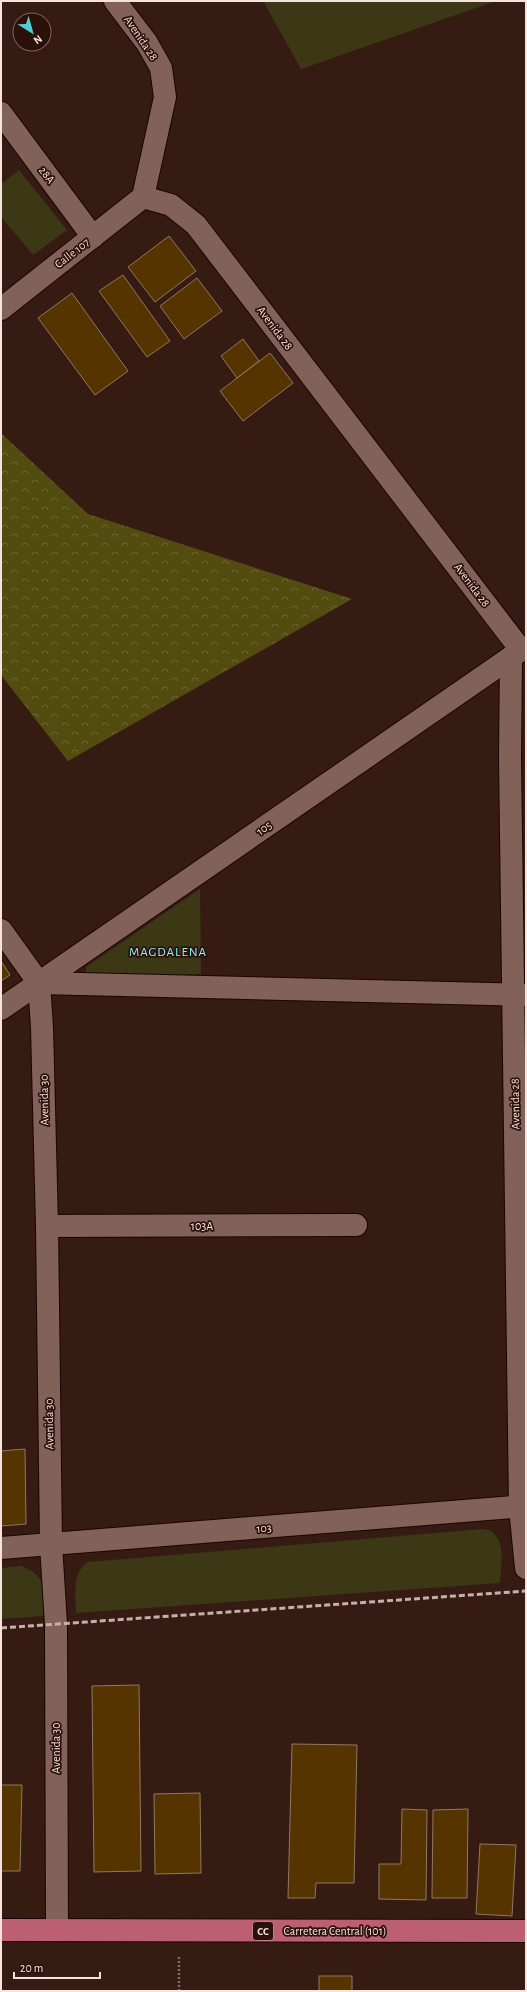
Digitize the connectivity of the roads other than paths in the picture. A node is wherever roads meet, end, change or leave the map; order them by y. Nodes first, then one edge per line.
1 (115, 1) edge
2 (1, 112) edge
3 (143, 198) junction
4 (93, 237) junction
5 (1, 309) edge
6 (519, 651) edge
7 (518, 758) edge
8 (1, 930) edge
9 (39, 983) junction
10 (520, 995) edge
11 (1, 1009) edge
12 (356, 1225) dead end
13 (47, 1226) junction
14 (523, 1506) edge
15 (51, 1545) junction
16 (1, 1548) edge
17 (526, 1568) edge
18 (1, 1930) edge
19 (57, 1930) junction
20 (526, 1931) edge

1 - 3 street, Avenida 28
2 - 4 street, 28A
3 - 4 street, Calle 107
3 - 6 street, Avenida 28
4 - 5 street, Calle 107
6 - 7 street, Avenida 28
6 - 9 street, 105
7 - 10 street, Avenida 28
8 - 9 street
9 - 10 street
9 - 11 street, 105
9 - 13 street, Avenida 30
10 - 14 street, Avenida 28
12 - 13 street, 103A
13 - 15 street, Avenida 30
14 - 15 street, 103
14 - 17 street, Avenida 28
15 - 16 street, 103
15 - 19 street, Avenida 30
18 - 19 main road, Carretera Central (101) / CC
19 - 20 main road, Carretera Central (101) / CC

